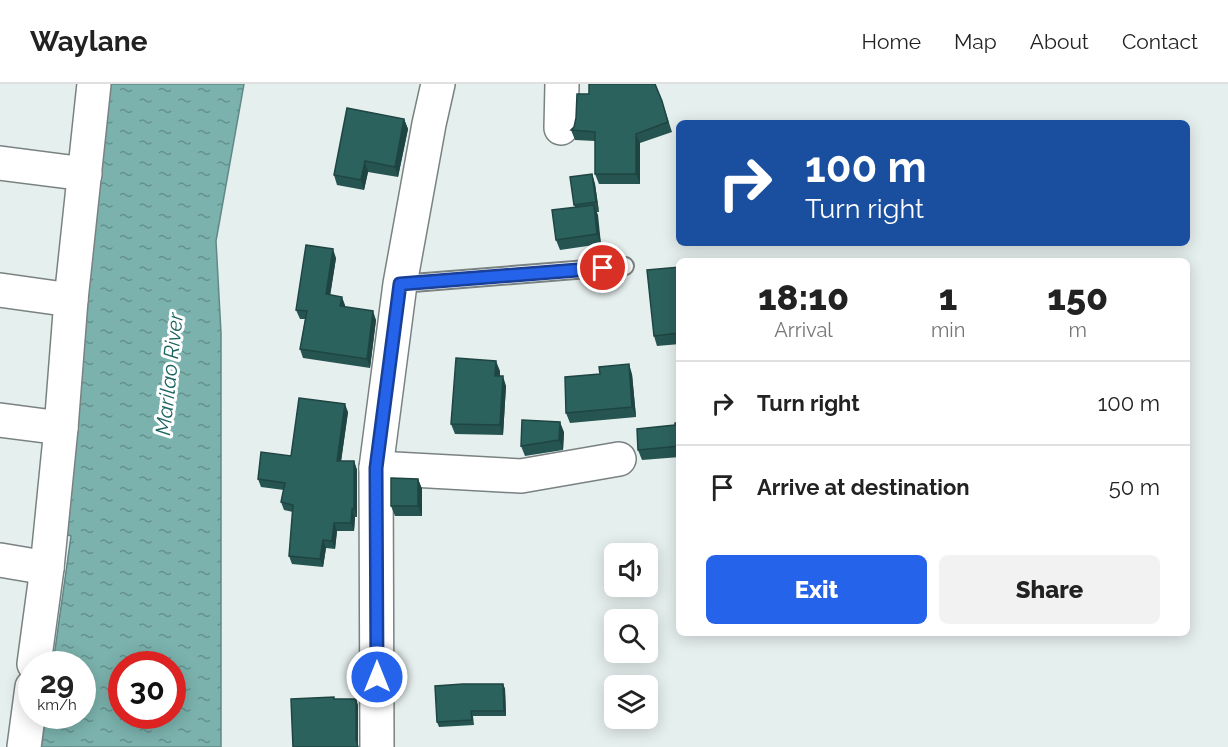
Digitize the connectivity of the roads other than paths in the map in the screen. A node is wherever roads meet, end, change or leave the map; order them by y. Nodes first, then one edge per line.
1 (94, 84) edge
2 (438, 84) edge
3 (562, 84) edge
4 (561, 128) dead end
5 (0, 163) edge
6 (85, 174) junction
7 (625, 266) dead end
8 (400, 284) junction
9 (0, 290) edge
10 (71, 300) junction
11 (0, 420) edge
12 (61, 428) junction
13 (619, 459) dead end
14 (376, 468) junction
15 (0, 560) edge
16 (47, 568) junction
17 (36, 651) edge
18 (26, 729) edge
19 (24, 747) edge
20 (377, 747) edge

1 - 6 street
2 - 8 street
3 - 4 street
5 - 6 street
6 - 10 street
7 - 8 lane
8 - 14 street
9 - 10 street
10 - 12 street
11 - 12 street
12 - 16 street
13 - 14 street
14 - 20 street
15 - 16 street
16 - 17 street
18 - 19 street

